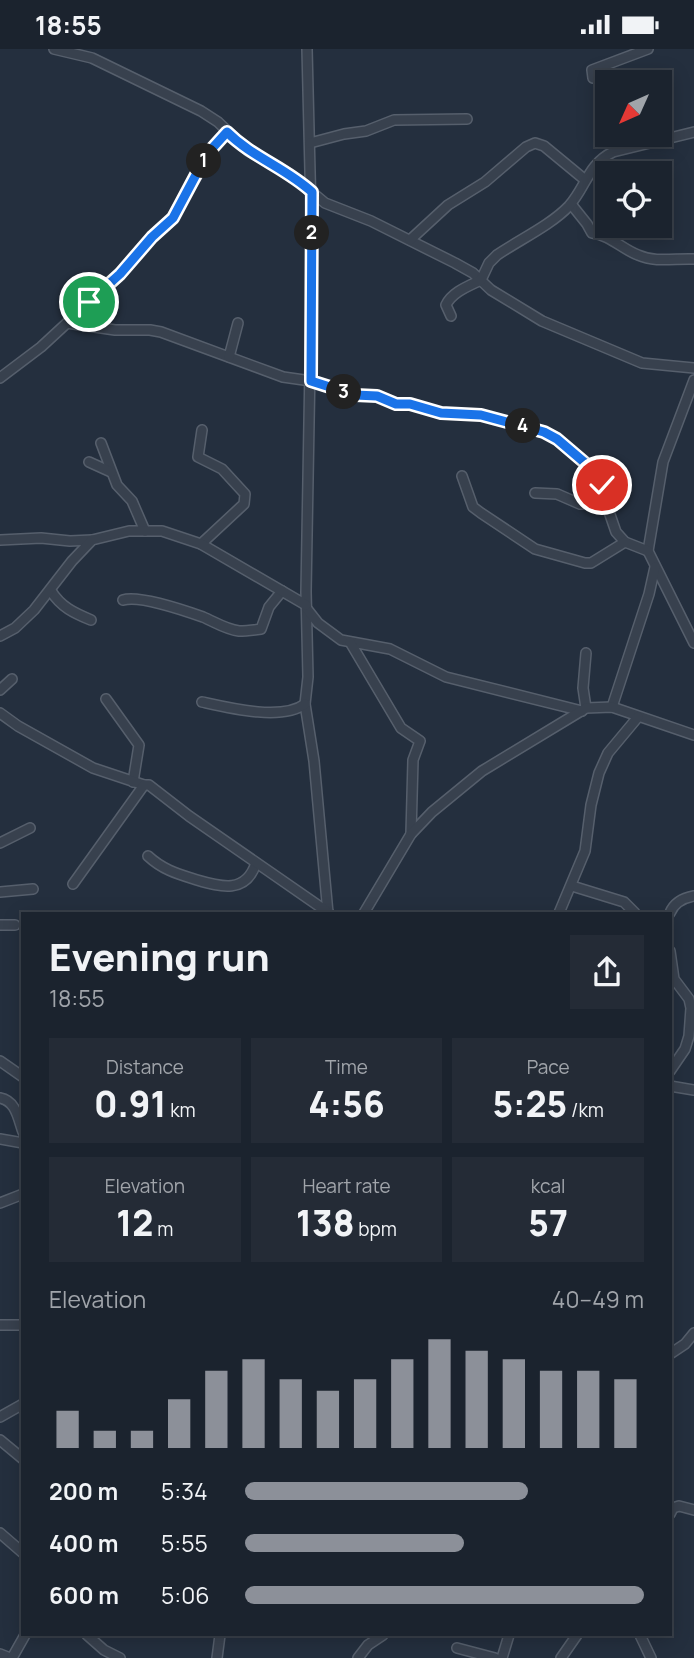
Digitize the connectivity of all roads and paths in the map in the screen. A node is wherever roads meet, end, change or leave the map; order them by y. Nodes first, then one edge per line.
1 (54, 49) edge
2 (307, 49) edge
3 (648, 49) edge
4 (593, 78) dead end
5 (467, 119) dead end
6 (227, 132) junction
7 (694, 132) edge
8 (310, 143) junction
9 (584, 179) junction
10 (312, 192) junction
11 (570, 204) junction
12 (410, 240) junction
13 (694, 259) edge
14 (481, 280) junction
15 (451, 316) dead end
16 (67, 323) junction
17 (238, 323) dead end
18 (229, 357) junction
19 (694, 368) edge
20 (0, 378) edge
21 (694, 380) edge
22 (311, 381) junction
23 (202, 430) dead end
24 (101, 443) dead end
25 (89, 462) dead end
26 (112, 473) junction
27 (462, 476) dead end
28 (535, 493) dead end
29 (606, 503) junction
30 (145, 531) junction
31 (0, 540) edge
32 (92, 540) junction
33 (625, 542) junction
34 (201, 544) junction
35 (648, 551) junction
36 (655, 567) junction
37 (51, 591) junction
38 (282, 591) junction
39 (123, 600) dead end
40 (307, 607) junction
41 (91, 620) dead end
42 (0, 636) edge
43 (350, 642) junction
44 (694, 643) edge
45 (586, 653) dead end
46 (12, 679) dead end
47 (0, 690) edge
48 (106, 699) dead end
49 (202, 702) dead end
50 (305, 704) junction
51 (612, 707) junction
52 (584, 710) junction
53 (0, 713) edge
54 (638, 717) junction
55 (694, 734) edge
56 (133, 782) junction
57 (144, 785) junction
58 (30, 828) dead end
59 (411, 834) junction
60 (0, 843) edge
61 (148, 856) dead end
62 (256, 863) junction
63 (73, 884) dead end
64 (572, 886) junction
65 (33, 889) dead end
66 (0, 892) edge
67 (694, 896) edge
68 (327, 912) edge
69 (328, 912) edge
70 (365, 912) edge
71 (559, 912) edge
72 (634, 912) edge
73 (670, 912) edge
74 (0, 925) edge
75 (15, 925) dead end
76 (672, 965) edge
77 (0, 1061) edge
78 (672, 1068) edge
79 (21, 1076) edge
80 (672, 1086) edge
81 (694, 1090) edge
82 (0, 1098) edge
83 (21, 1126) edge
84 (0, 1139) edge
85 (21, 1143) edge
86 (21, 1195) edge
87 (0, 1203) edge
88 (0, 1325) edge
89 (21, 1325) edge
90 (694, 1333) edge
91 (672, 1353) edge
92 (21, 1405) edge
93 (0, 1417) edge
94 (0, 1440) edge
95 (21, 1457) edge
96 (672, 1510) edge
97 (694, 1510) edge
98 (0, 1533) edge
99 (21, 1551) edge
100 (24, 1636) edge
101 (88, 1636) edge
102 (220, 1636) edge
103 (382, 1636) edge
104 (509, 1636) edge
105 (576, 1636) edge
106 (640, 1636) edge
107 (457, 1648) dead end
108 (0, 1654) edge
109 (11, 1658) edge
110 (120, 1658) edge
111 (217, 1658) edge
112 (358, 1658) edge
113 (495, 1658) edge
114 (502, 1658) edge
115 (561, 1658) edge
116 (651, 1658) edge

1 - 6 street
2 - 8 street
3 - 4 street
5 - 8 street
6 - 10 street
6 - 16 street
7 - 9 street
8 - 10 street
9 - 11 street
9 - 12 street
10 - 12 street
10 - 22 street
11 - 13 street
11 - 14 street
12 - 14 street
14 - 15 street
14 - 19 street
16 - 18 street
16 - 20 street
17 - 18 street
18 - 22 street
21 - 35 street
22 - 29 street
22 - 40 street
23 - 34 street
24 - 26 street
25 - 26 street
26 - 30 street
27 - 33 street
28 - 29 street
29 - 33 street
30 - 32 street
30 - 34 street
31 - 32 street
32 - 37 street
33 - 35 street
34 - 38 street
35 - 36 street
36 - 44 street
36 - 51 street
37 - 41 street
37 - 42 street
38 - 39 street
38 - 40 street
40 - 43 street
40 - 50 street
43 - 52 street
43 - 59 street
45 - 52 street
46 - 47 street
48 - 56 street
49 - 50 street
50 - 69 street
51 - 52 street
51 - 54 street
52 - 59 street
53 - 56 street
54 - 55 street
54 - 64 street
56 - 57 street
57 - 62 street
57 - 63 street
58 - 60 street
59 - 70 street
61 - 62 street
62 - 68 street
64 - 71 street
64 - 72 street
65 - 66 street
67 - 73 street
74 - 75 street
76 - 78 street
77 - 79 street
80 - 81 street
82 - 83 street
84 - 85 street
86 - 87 street
88 - 89 street
90 - 91 street
92 - 93 street
94 - 95 street
96 - 97 street
98 - 99 street
100 - 109 street
101 - 110 street
102 - 111 street
103 - 112 street
104 - 114 street
105 - 115 street
106 - 116 street
107 - 113 street
108 - 109 street

